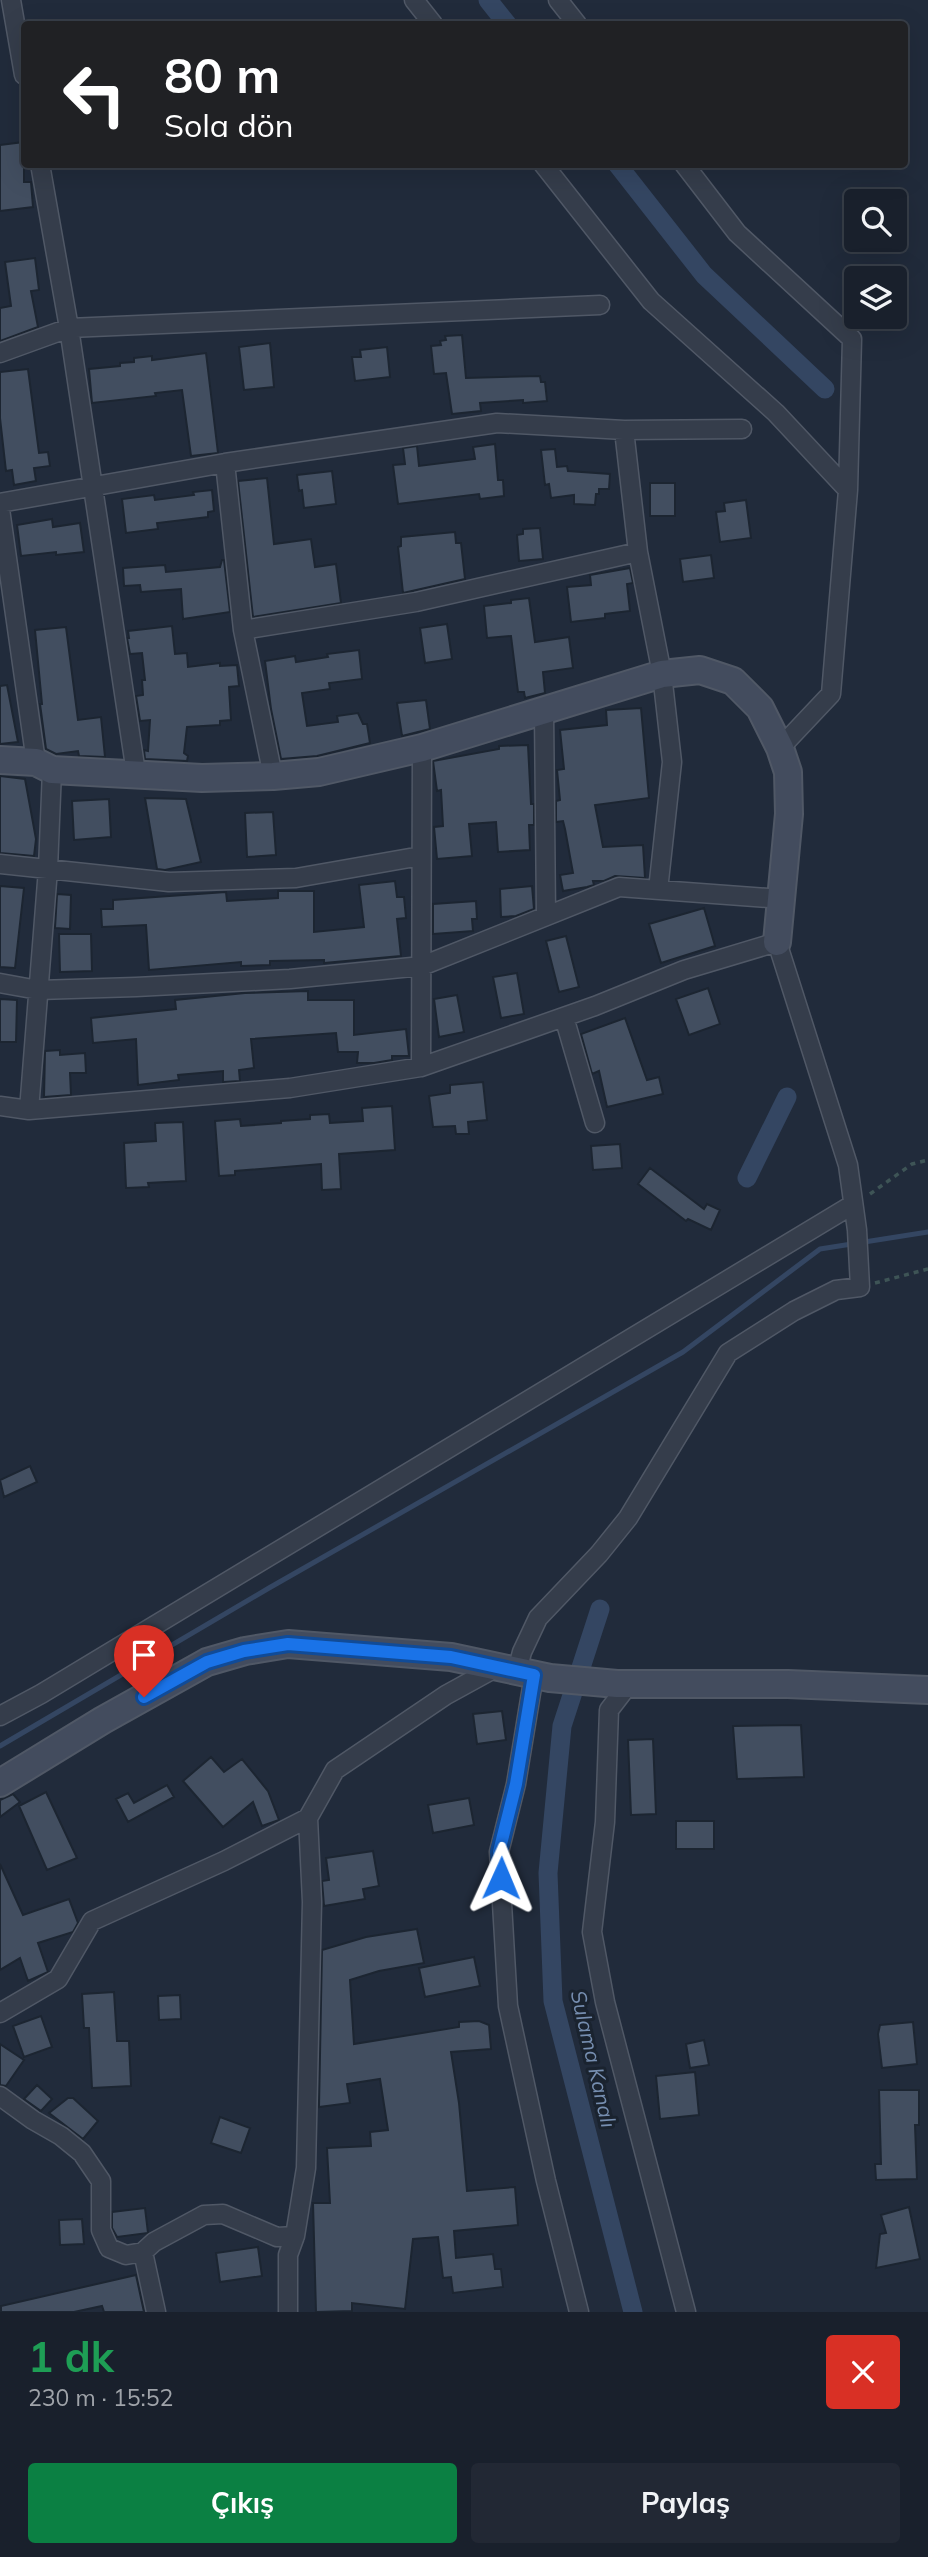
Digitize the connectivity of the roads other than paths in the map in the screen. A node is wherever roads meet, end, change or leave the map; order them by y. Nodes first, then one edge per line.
1 (11, 0) edge
2 (414, 0) edge
3 (558, 0) edge
4 (431, 21) edge
5 (575, 21) edge
6 (21, 58) edge
7 (41, 168) edge
8 (546, 168) edge
9 (687, 168) edge
10 (600, 306) dead end
11 (69, 328) junction
12 (0, 353) edge
13 (624, 429) junction
14 (742, 429) dead end
15 (225, 463) junction
16 (93, 486) junction
17 (848, 490) junction
18 (0, 503) edge
19 (0, 509) edge
20 (638, 552) junction
21 (243, 630) junction
22 (662, 674) junction
23 (544, 712) junction
24 (422, 748) junction
25 (780, 748) junction
26 (0, 760) edge
27 (44, 766) junction
28 (136, 773) junction
29 (273, 776) junction
30 (421, 856) junction
31 (0, 864) edge
32 (48, 869) junction
33 (658, 890) junction
34 (782, 900) junction
35 (547, 915) junction
36 (777, 942) junction
37 (422, 966) junction
38 (0, 983) edge
39 (38, 990) junction
40 (564, 1017) junction
41 (421, 1067) junction
42 (0, 1106) edge
43 (29, 1110) junction
44 (596, 1123) dead end
45 (852, 1205) junction
46 (525, 1673) junction
47 (623, 1684) junction
48 (928, 1690) edge
49 (0, 1716) edge
50 (0, 1783) edge
51 (308, 1818) junction
52 (0, 2013) edge
53 (0, 2096) edge
54 (295, 2236) junction
55 (143, 2252) junction
56 (156, 2312) edge
57 (288, 2312) edge
58 (579, 2312) edge
59 (686, 2312) edge

1 - 6 street
2 - 4 street
3 - 5 street
7 - 11 street
8 - 17 street
9 - 17 street
10 - 11 street
11 - 12 street
11 - 16 street
13 - 14 street
13 - 15 street
13 - 20 street
15 - 16 street
15 - 21 street
16 - 18 street
16 - 28 street
17 - 25 street
19 - 27 street
20 - 21 street
20 - 22 street
21 - 29 street
22 - 23 street
22 - 25 street
22 - 33 street
23 - 24 street
23 - 35 street
24 - 29 street
24 - 30 street
25 - 34 street
26 - 27 street
27 - 28 street
27 - 32 street
28 - 29 street
30 - 32 street
30 - 37 street
31 - 32 street
32 - 39 street
33 - 34 street
33 - 35 street
34 - 36 street
35 - 37 street
36 - 40 street
36 - 45 street
37 - 39 street
37 - 41 street
38 - 39 street
39 - 43 street
40 - 41 street
40 - 44 street
41 - 43 street
42 - 43 street
45 - 46 street
45 - 49 street
46 - 47 street
46 - 50 street
46 - 51 street
46 - 58 street
47 - 48 street
47 - 59 street
51 - 52 street
51 - 54 street
53 - 55 street
54 - 55 street
54 - 57 street
55 - 56 street

